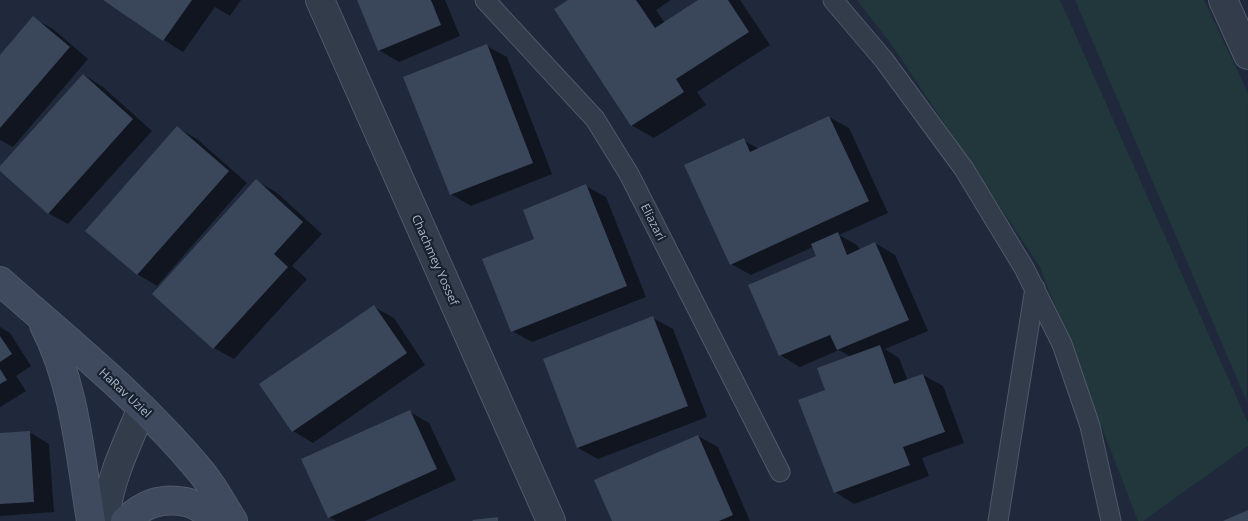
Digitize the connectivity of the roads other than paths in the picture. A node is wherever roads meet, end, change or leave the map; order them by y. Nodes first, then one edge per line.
1 (320, 0) edge
2 (485, 0) edge
3 (833, 0) edge
4 (1224, 0) edge
5 (1248, 55) edge
6 (0, 281) edge
7 (1034, 288) junction
8 (40, 317) junction
9 (142, 408) junction
10 (780, 472) dead end
11 (91, 521) edge
12 (105, 521) edge
13 (125, 521) edge
14 (219, 521) edge
15 (233, 521) edge
16 (551, 521) edge
17 (998, 521) edge
18 (1111, 521) edge

1 - 16 street, Chachmey Yossef
2 - 10 lane, Eliazari
3 - 7 lane
4 - 5 street
6 - 8 street, HaRav Uziel
7 - 17 lane
7 - 18 lane
8 - 9 street, HaRav Uziel
8 - 11 street
9 - 12 street
9 - 15 street, HaRav Uziel
13 - 14 street

